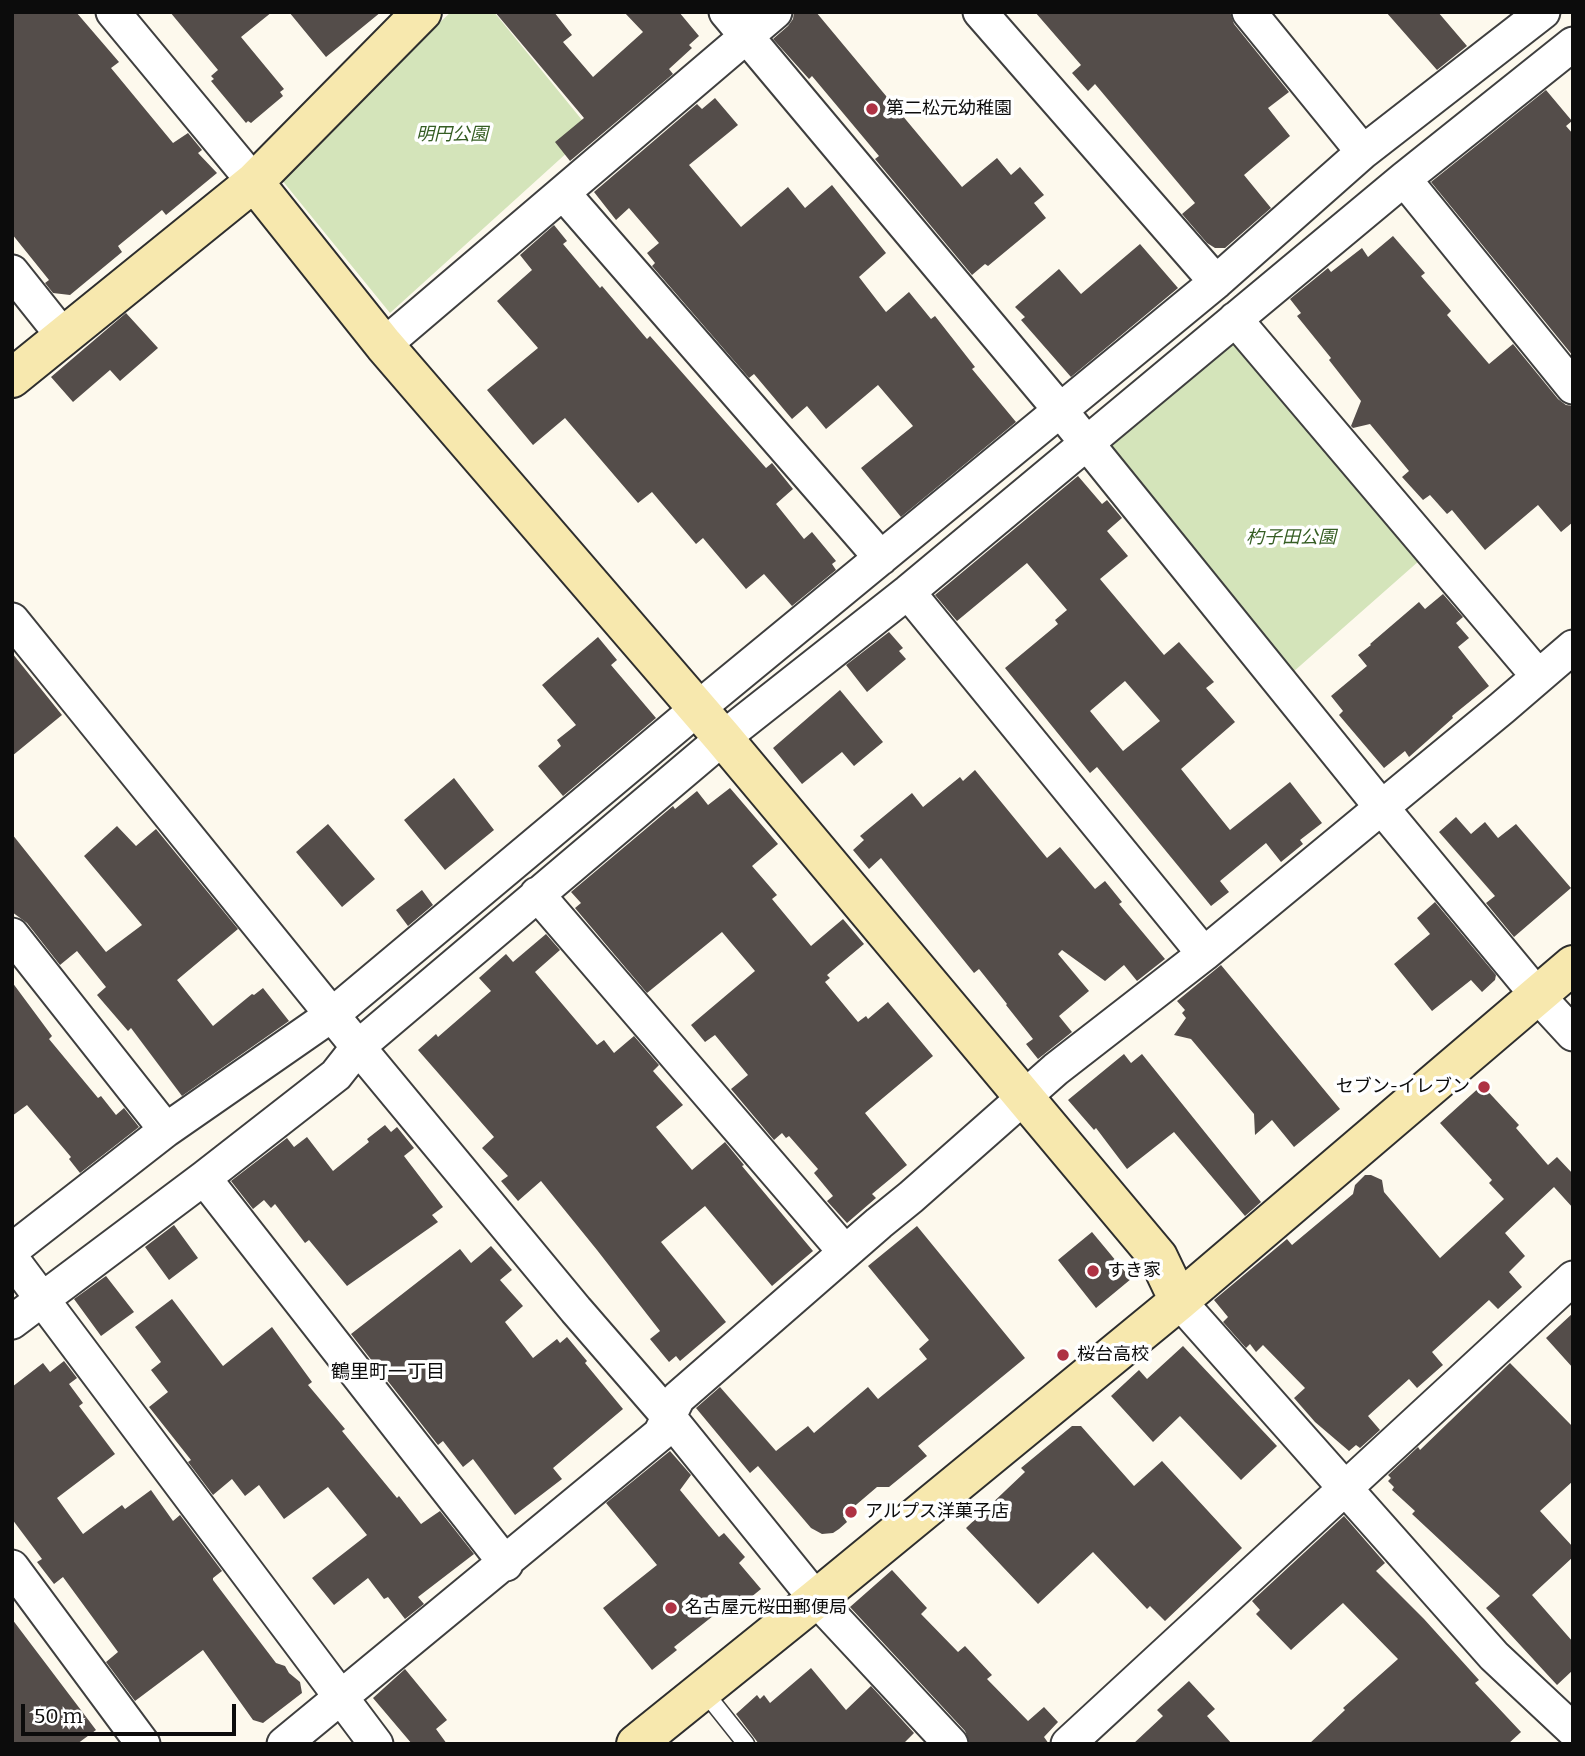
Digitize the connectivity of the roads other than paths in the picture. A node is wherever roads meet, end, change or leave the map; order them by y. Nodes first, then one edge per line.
1 (113, 12) edge
2 (775, 12) edge
3 (980, 12) edge
4 (1249, 12) edge
5 (419, 13) edge
6 (1531, 16) edge
7 (736, 24) edge
8 (1567, 60) edge
9 (1363, 152) junction
10 (1404, 179) junction
11 (254, 182) junction
12 (563, 192) junction
13 (12, 272) edge
14 (1216, 282) junction
15 (1235, 319) junction
16 (64, 336) junction
17 (384, 345) junction
18 (12, 378) edge
19 (1573, 387) edge
20 (1060, 410) junction
21 (1087, 445) junction
22 (881, 558) junction
23 (908, 592) junction
24 (12, 621) edge
25 (1573, 647) edge
26 (1538, 676) junction
27 (697, 709) junction
28 (723, 738) junction
29 (1382, 808) junction
30 (537, 894) junction
31 (12, 935) edge
32 (1204, 954) junction
33 (1573, 965) edge
34 (1537, 995) junction
35 (333, 1014) junction
36 (1573, 1034) edge
37 (358, 1046) junction
38 (1023, 1097) junction
39 (166, 1130) junction
40 (204, 1178) junction
41 (12, 1250) edge
42 (845, 1252) junction
43 (12, 1259) edge
44 (1573, 1278) edge
45 (44, 1299) junction
46 (1179, 1301) junction
47 (12, 1322) edge
48 (668, 1416) junction
49 (1345, 1488) junction
50 (506, 1564) junction
51 (12, 1567) edge
52 (816, 1599) junction
53 (703, 1690) junction
54 (342, 1697) junction
55 (1573, 1731) edge
56 (143, 1744) edge
57 (285, 1744) edge
58 (376, 1744) edge
59 (636, 1744) edge
60 (746, 1744) edge
61 (951, 1744) edge
62 (1069, 1744) edge
63 (1562, 1744) edge

1 - 11 street
2 - 7 street
3 - 14 street
4 - 9 street
5 - 11 street
6 - 8 street
6 - 9 street
7 - 12 street
7 - 20 street
8 - 10 street
9 - 14 street
10 - 15 street
10 - 19 street
11 - 16 street
11 - 17 street
12 - 17 street
12 - 22 street
13 - 16 street
14 - 20 street
15 - 21 street
15 - 26 street
16 - 18 street
17 - 27 street
20 - 21 street
20 - 22 street
21 - 23 street
21 - 29 street
22 - 27 street
23 - 28 street
23 - 32 street
24 - 35 street
25 - 26 street
26 - 29 street
27 - 28 street
27 - 35 street
28 - 30 street
28 - 38 street
29 - 32 street
29 - 34 street
30 - 37 street
30 - 42 street
31 - 39 street
32 - 38 street
33 - 34 street
34 - 36 street
34 - 46 street
35 - 37 street
35 - 39 street
37 - 40 street
37 - 48 street
38 - 42 street
38 - 46 street
39 - 41 street
40 - 45 street
40 - 50 street
42 - 48 street
43 - 45 street
44 - 49 street
45 - 47 street
45 - 54 street
46 - 49 street
46 - 52 street
48 - 50 street
48 - 52 street
49 - 55 street
49 - 62 street
50 - 54 street
51 - 56 street
52 - 53 street
52 - 61 street
53 - 59 street
53 - 60 lane
54 - 57 street
54 - 58 street
55 - 63 street

